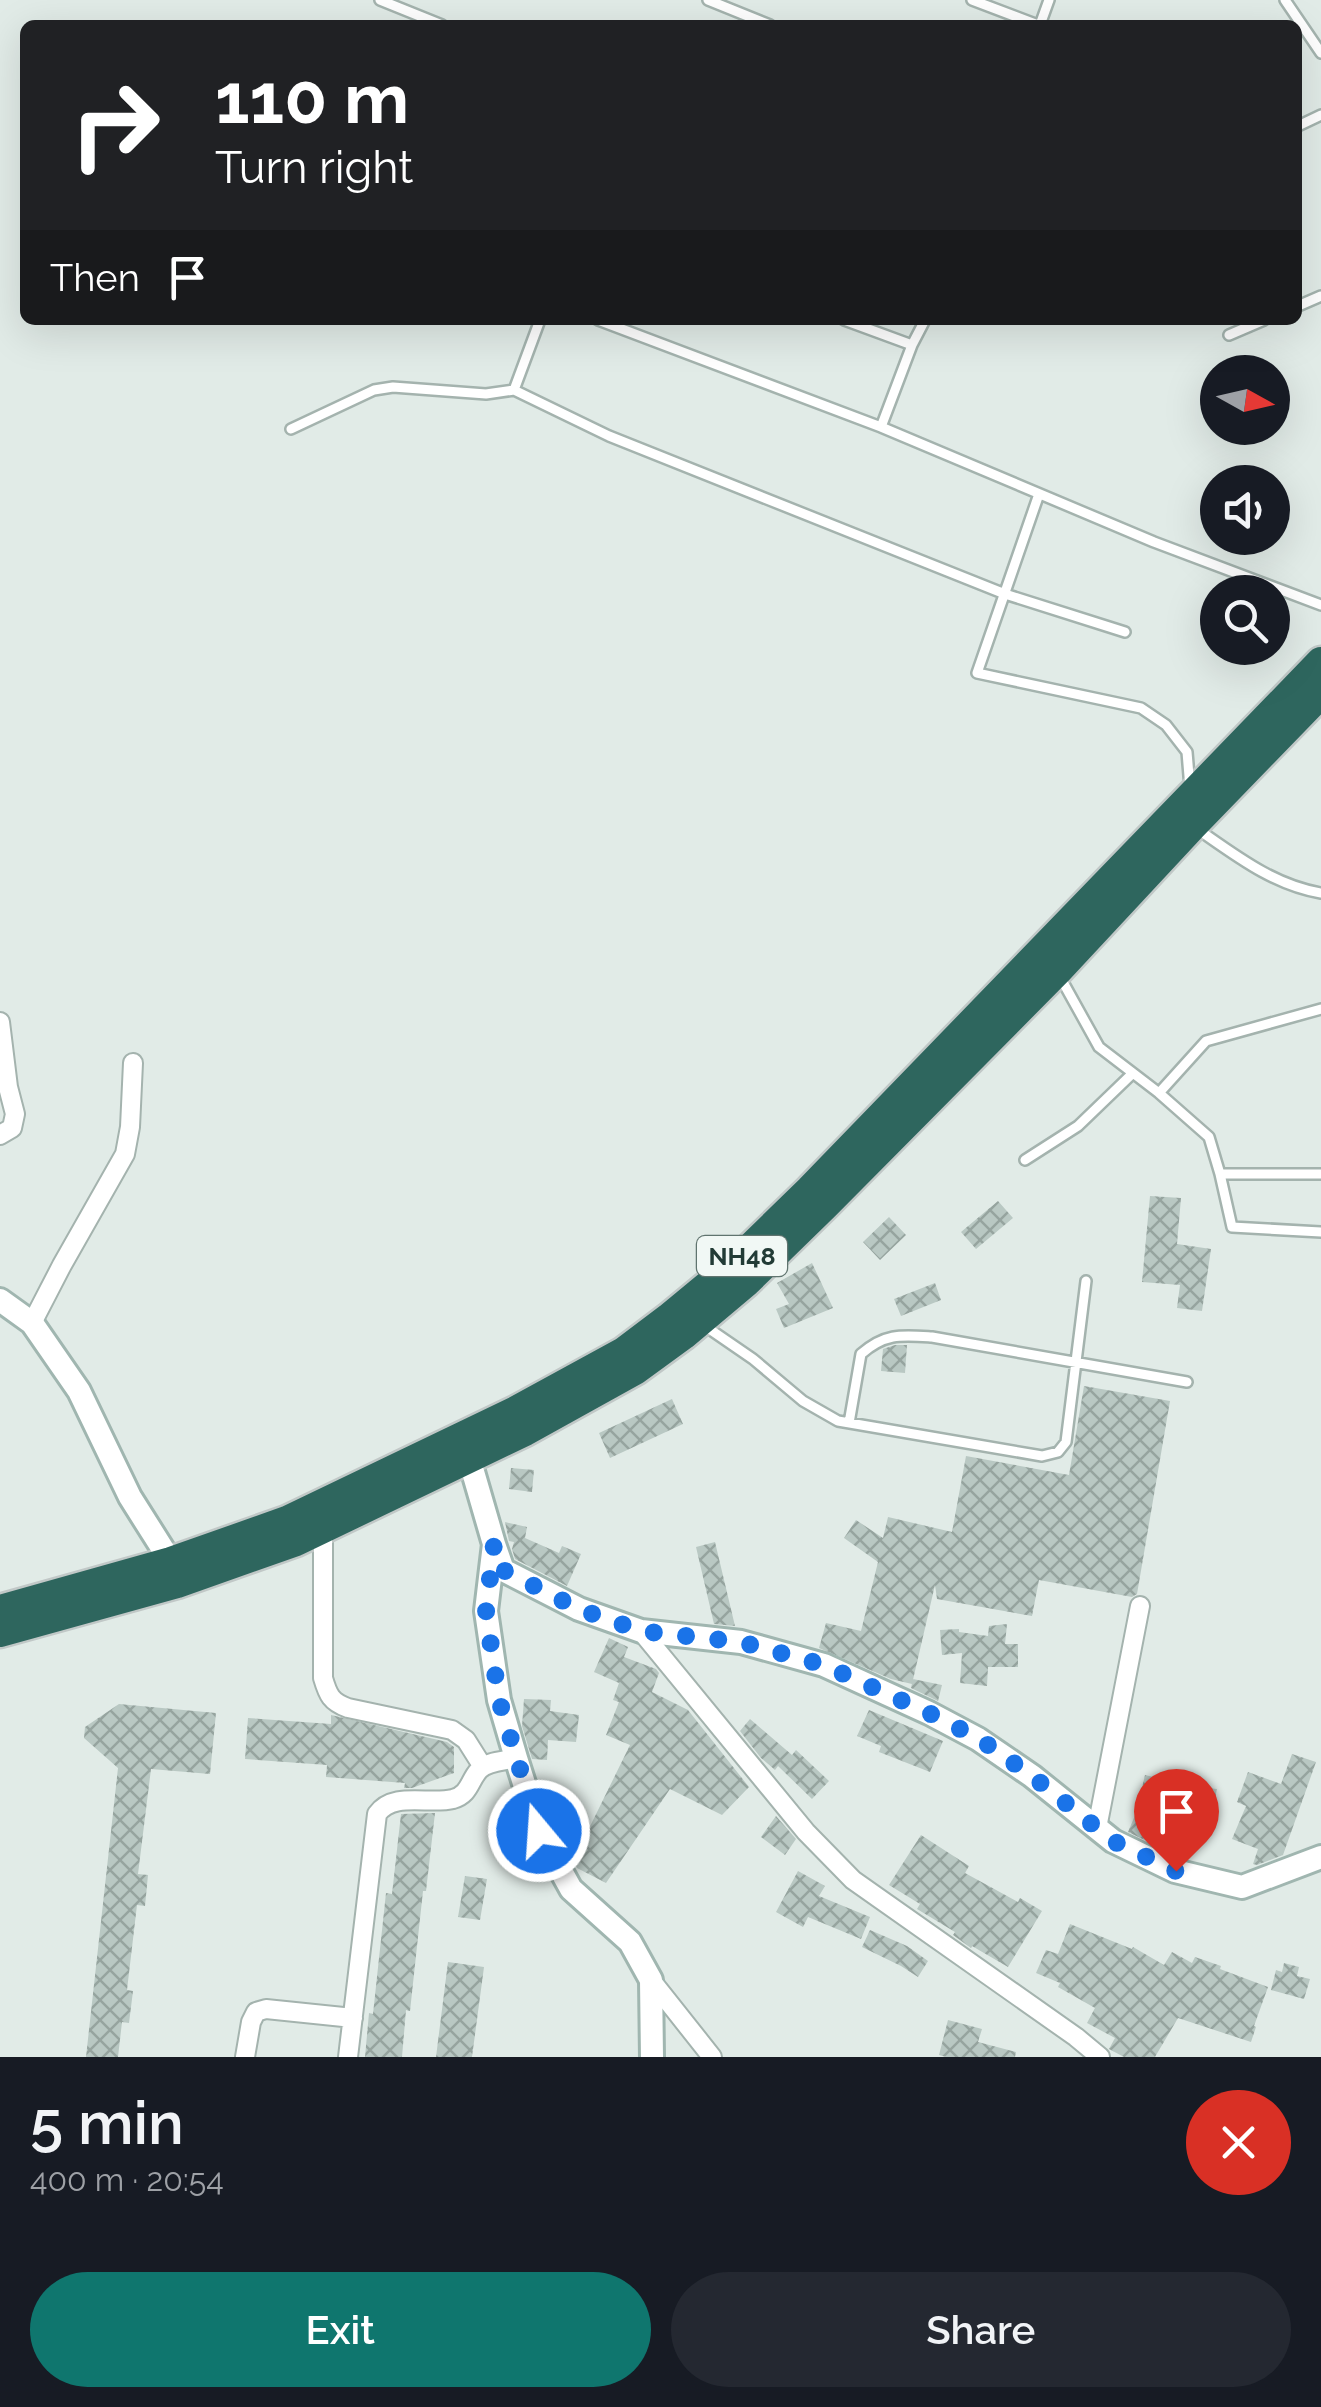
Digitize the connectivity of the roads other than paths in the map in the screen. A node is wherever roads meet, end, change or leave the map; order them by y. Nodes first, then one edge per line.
1 (380, 0) edge
2 (708, 0) edge
3 (972, 0) edge
4 (430, 20) edge
5 (758, 20) edge
6 (1026, 20) edge
7 (1302, 25) edge
8 (1321, 53) edge
9 (538, 325) edge
10 (611, 325) edge
11 (858, 325) edge
12 (922, 325) edge
13 (1252, 325) edge
14 (1229, 335) dead end
15 (912, 345) junction
16 (514, 390) junction
17 (881, 427) junction
18 (291, 429) dead end
19 (1039, 494) junction
20 (1005, 594) junction
21 (1321, 604) edge
22 (1125, 632) dead end
23 (1321, 662) edge
24 (1321, 693) edge
25 (1192, 811) junction
26 (1321, 893) edge
27 (1057, 970) junction
28 (1321, 1009) edge
29 (0, 1022) edge
30 (133, 1063) dead end
31 (1133, 1073) junction
32 (1158, 1093) junction
33 (0, 1135) edge
34 (1025, 1160) dead end
35 (1220, 1174) junction
36 (1321, 1174) edge
37 (1321, 1232) edge
38 (1086, 1282) dead end
39 (0, 1300) edge
40 (699, 1322) junction
41 (32, 1323) junction
42 (1076, 1364) junction
43 (1186, 1382) dead end
44 (849, 1423) junction
45 (463, 1449) junction
46 (375, 1491) junction
47 (323, 1528) junction
48 (494, 1544) junction
49 (174, 1572) junction
50 (1140, 1606) dead end
51 (0, 1610) edge
52 (641, 1631) junction
53 (0, 1632) edge
54 (516, 1758) junction
55 (483, 1767) junction
56 (1097, 1828) junction
57 (1321, 1858) edge
58 (651, 1980) junction
59 (354, 2018) junction
60 (245, 2057) edge
61 (348, 2057) edge
62 (652, 2057) edge
63 (712, 2057) edge
64 (1100, 2057) edge

1 - 4 lane
2 - 5 lane
3 - 6 lane
7 - 8 lane
9 - 16 lane
10 - 17 lane
11 - 15 lane
12 - 15 lane
13 - 14 lane
15 - 17 lane
16 - 18 lane
16 - 20 lane
17 - 19 lane
19 - 20 lane
19 - 21 lane
20 - 22 lane
20 - 25 lane
23 - 25 highway, NH48
24 - 25 highway, NH48
25 - 26 lane
25 - 27 highway, NH48
25 - 45 highway, NH48
27 - 31 lane
27 - 40 highway, NH48
28 - 32 lane
29 - 33 street
30 - 41 street
31 - 32 lane
31 - 34 lane
32 - 35 lane
35 - 36 lane
35 - 37 lane
38 - 42 lane
39 - 41 street
40 - 44 lane
40 - 45 highway, NH48
41 - 49 street
42 - 43 lane
42 - 44 lane
42 - 44 lane
45 - 46 highway, NH48
45 - 48 street
46 - 47 highway, NH48
46 - 49 highway, NH48
47 - 49 highway, NH48
47 - 55 street
48 - 52 street
48 - 54 street
49 - 51 highway, NH48
49 - 53 highway, NH48
50 - 56 street
52 - 56 street
52 - 64 street
54 - 55 street
54 - 58 street
55 - 59 street
56 - 57 street
58 - 62 street
58 - 63 street
59 - 60 street
59 - 61 street

